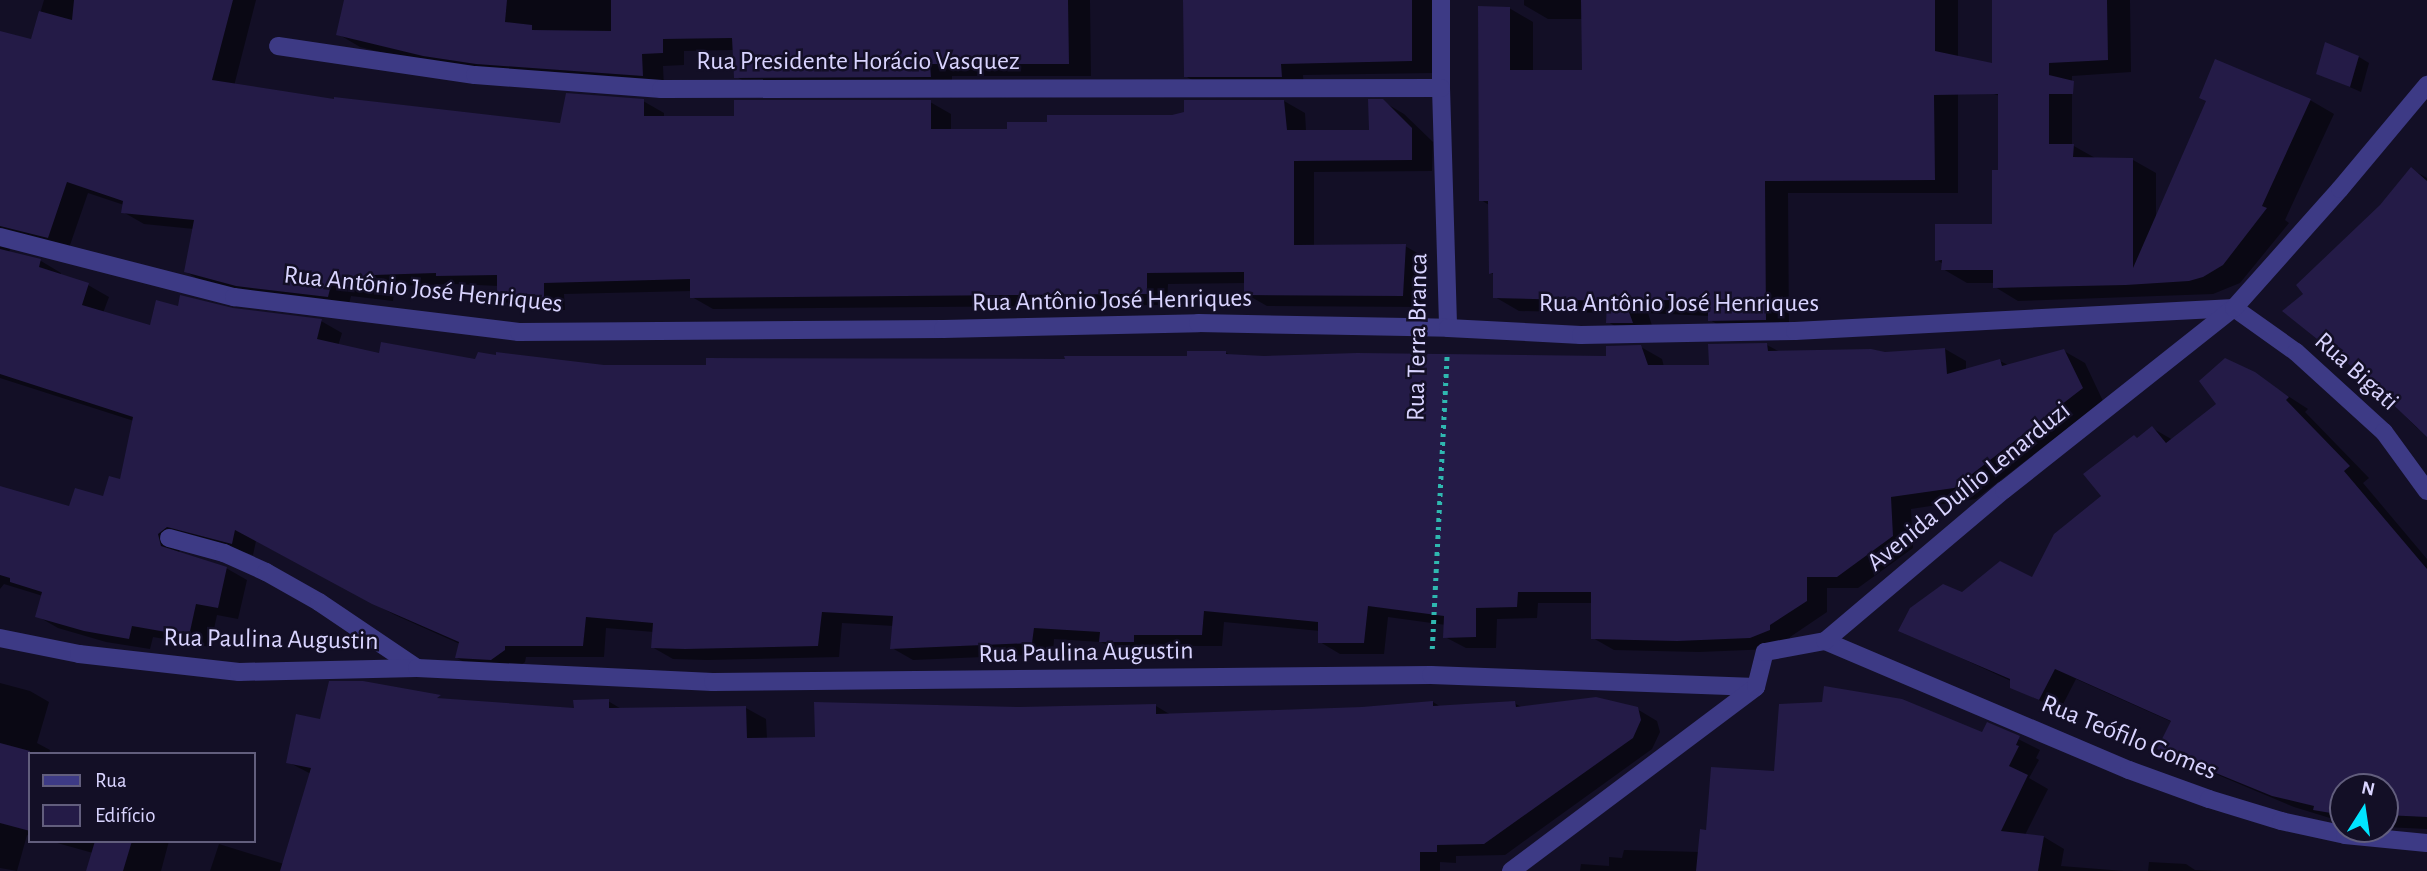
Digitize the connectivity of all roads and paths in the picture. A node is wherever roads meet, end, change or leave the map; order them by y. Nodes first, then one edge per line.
1 (1441, 0) edge
2 (278, 46) dead end
3 (2427, 85) edge
4 (1441, 88) junction
5 (0, 237) edge
6 (2234, 308) junction
7 (1448, 328) junction
8 (2427, 491) edge
9 (169, 538) dead end
10 (0, 638) edge
11 (1825, 640) junction
12 (417, 668) junction
13 (1431, 675) junction
14 (1756, 687) junction
15 (2427, 843) edge
16 (1511, 871) edge

1 - 4 street, Rua Terra Branca
2 - 4 street, Rua Presidente Horácio Vasquez
3 - 6 street, Avenida Duílio Lenarduzi
4 - 7 street, Rua Terra Branca
5 - 7 street, Rua Antônio José Henriques
6 - 7 street, Rua Antônio José Henriques
6 - 8 street, Rua Bigati
6 - 11 street, Avenida Duílio Lenarduzi
7 - 13 path, Rua Terra Branca
9 - 12 street, Rua Paulina Augustin
10 - 12 street, Rua Paulina Augustin
11 - 14 street, Avenida Duílio Lenarduzi
11 - 15 street, Rua Teófilo Gomes
12 - 13 street, Rua Paulina Augustin
13 - 14 street, Rua Paulina Augustin
14 - 16 street

